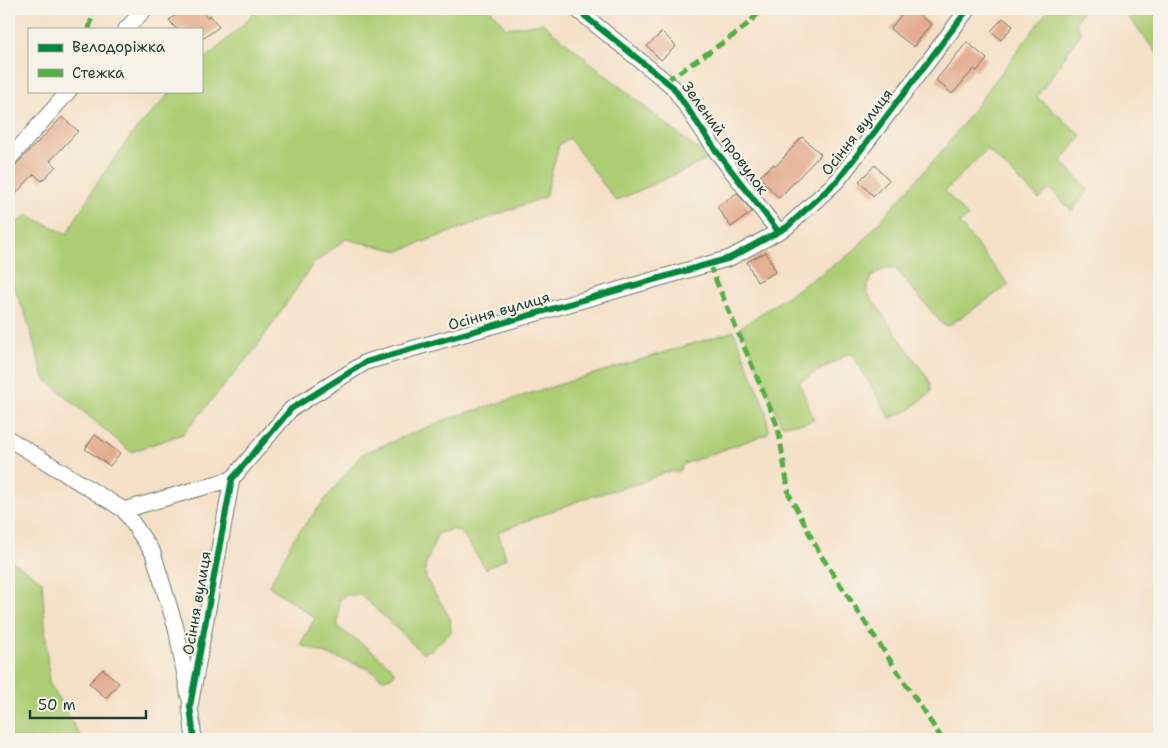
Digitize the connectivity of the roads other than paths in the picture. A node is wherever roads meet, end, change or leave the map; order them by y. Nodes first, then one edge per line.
1 (145, 9) edge
2 (576, 9) edge
3 (968, 9) edge
4 (127, 28) edge
5 (68, 92) edge
6 (9, 159) edge
7 (778, 231) junction
8 (9, 439) edge
9 (232, 478) junction
10 (124, 510) junction
11 (190, 706) junction
12 (194, 739) edge

1 - 4 street
2 - 7 street, Зелений провулок
3 - 7 street, Осіння вулиця
5 - 6 street
7 - 9 street, Осіння вулиця
8 - 10 street
9 - 10 street
9 - 11 street, Осіння вулиця
10 - 11 street
11 - 12 street, Осіння вулиця

